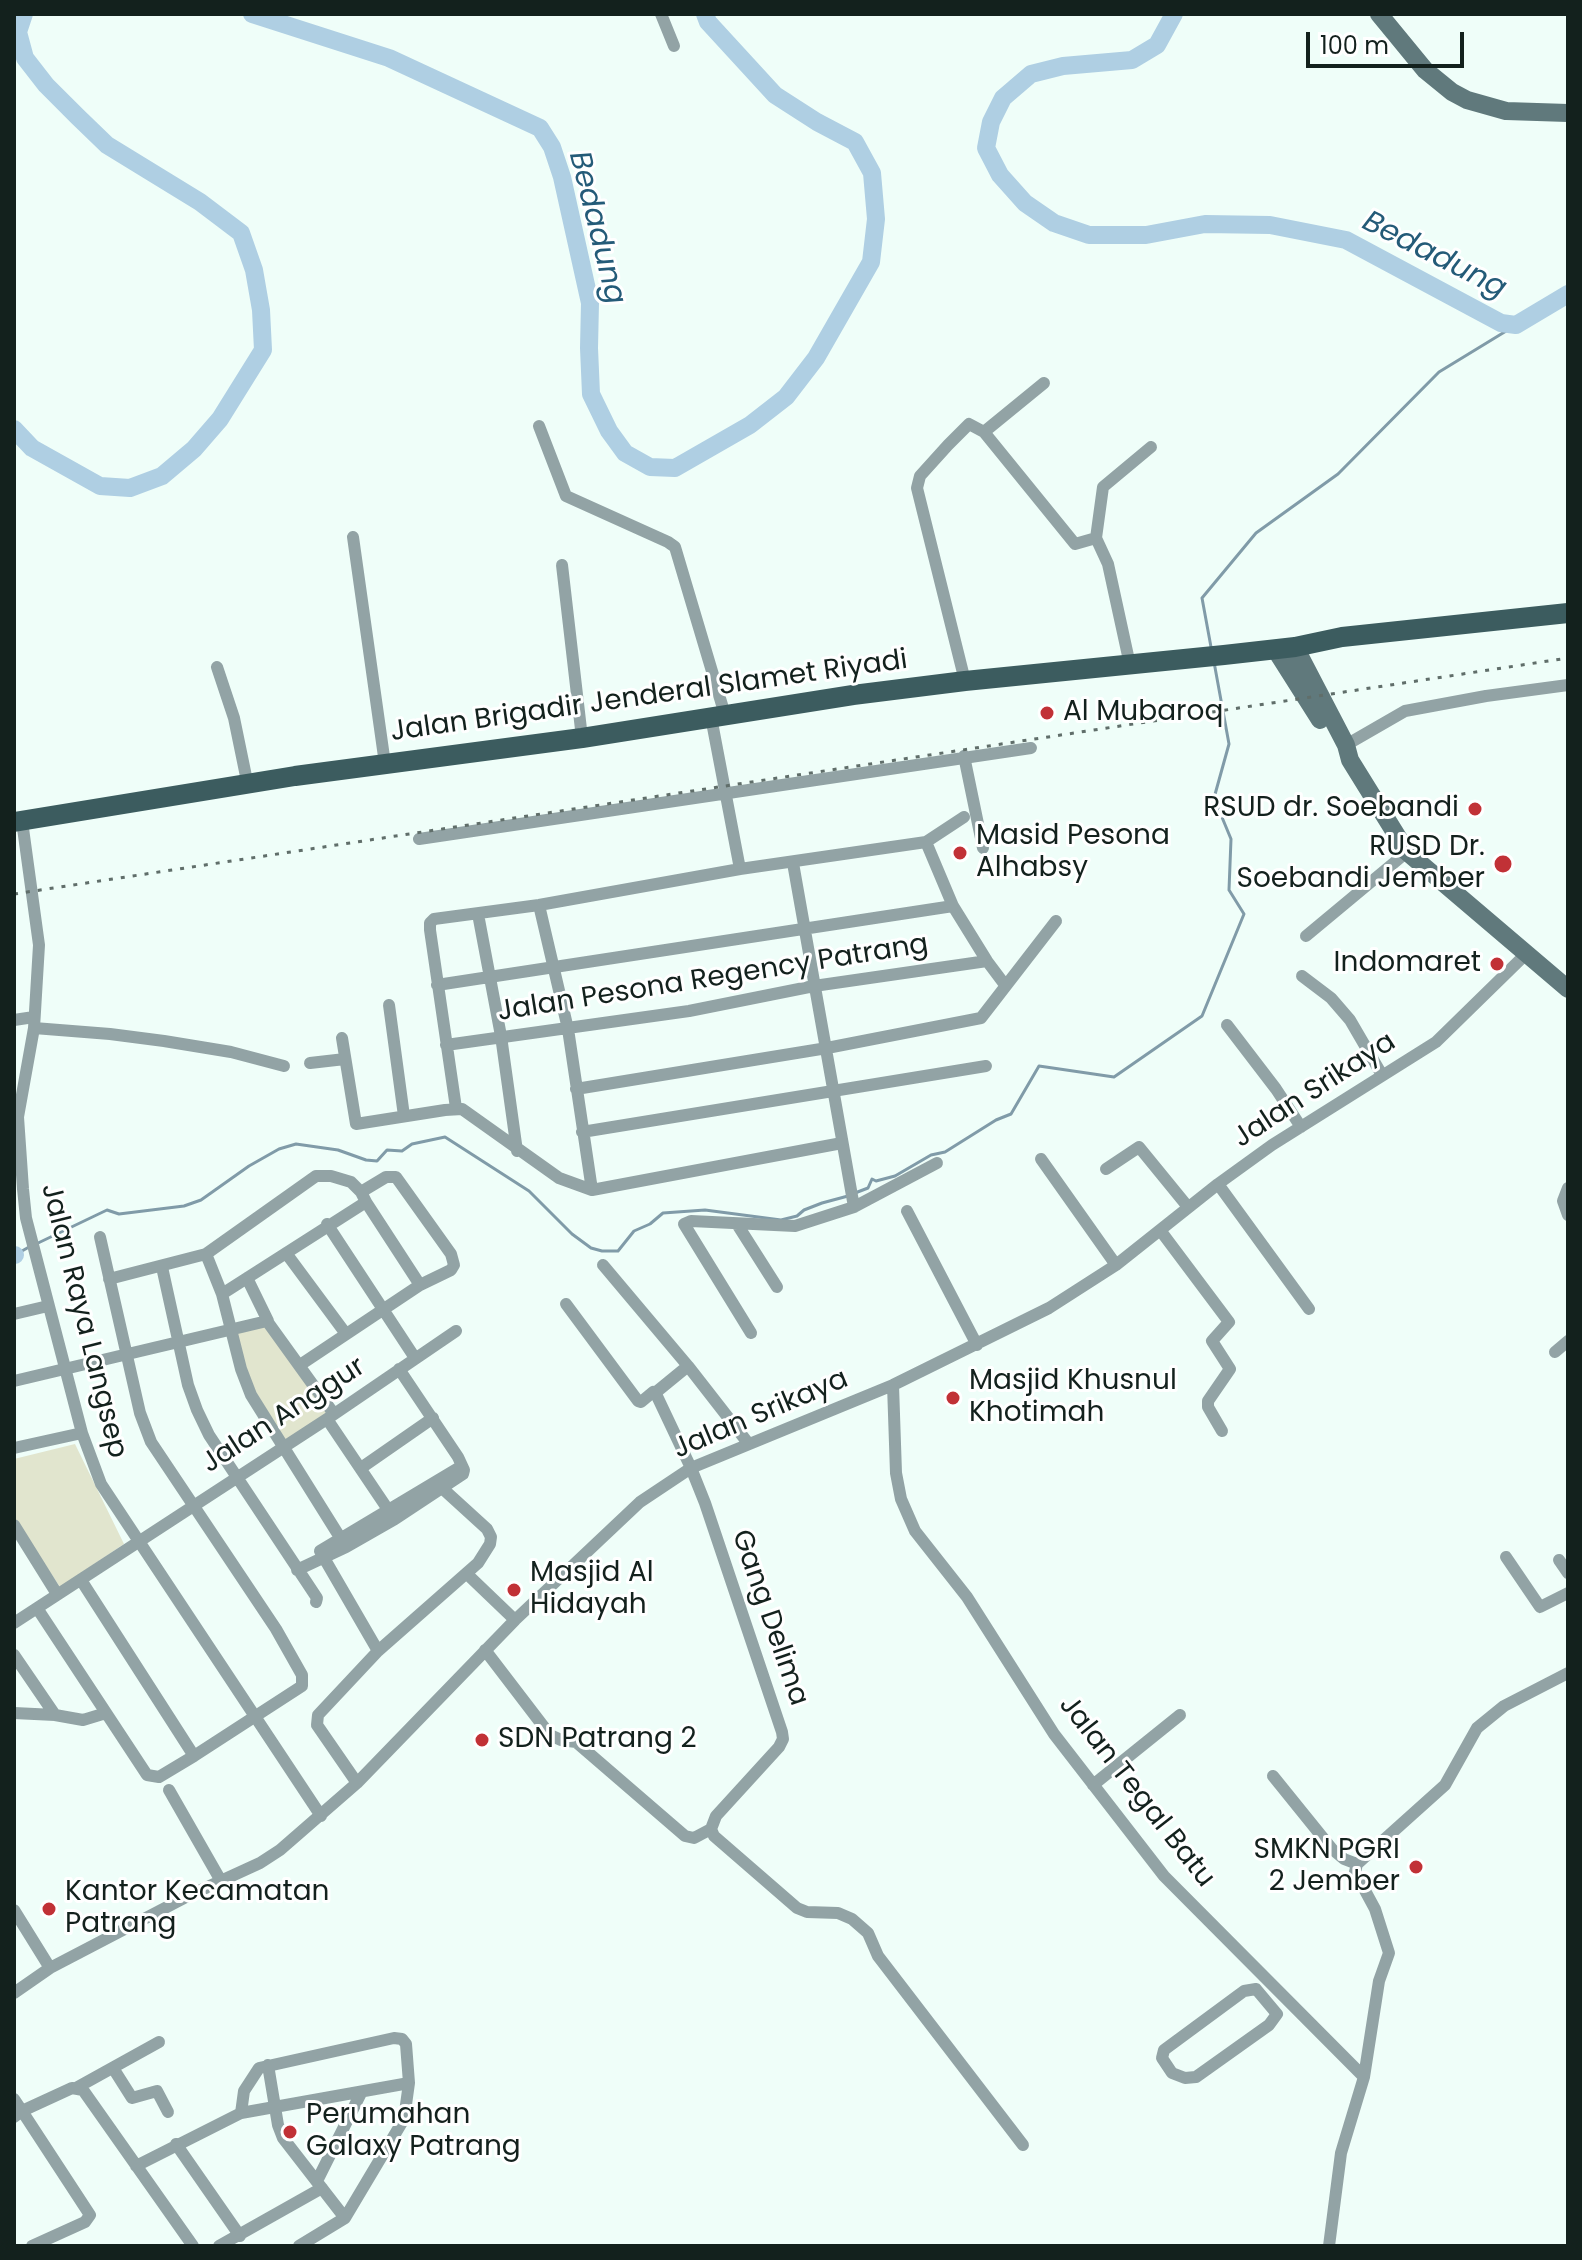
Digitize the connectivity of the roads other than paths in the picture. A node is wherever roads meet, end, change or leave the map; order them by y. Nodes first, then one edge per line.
1 (661, 14) edge
2 (1379, 14) edge
3 (674, 46) dead end
4 (1568, 113) edge
5 (1044, 383) dead end
6 (539, 426) dead end
7 (984, 432) junction
8 (1151, 447) dead end
9 (353, 537) dead end
10 (1096, 538) junction
11 (562, 565) dead end
12 (1568, 613) edge
13 (1286, 648) junction
14 (1130, 665) junction
15 (217, 667) dead end
16 (965, 681) junction
17 (1568, 685) edge
18 (718, 716) junction
19 (582, 738) junction
20 (1031, 748) dead end
21 (1348, 753) junction
22 (964, 756) junction
23 (385, 764) junction
24 (248, 786) junction
25 (726, 795) junction
26 (964, 817) dead end
27 (18, 822) edge
28 (419, 839) dead end
29 (926, 842) junction
30 (983, 848) dead end
31 (1407, 852) junction
32 (793, 863) junction
33 (740, 869) junction
34 (539, 905) junction
35 (953, 906) junction
36 (478, 914) junction
37 (1056, 921) dead end
38 (804, 930) junction
39 (1306, 936) dead end
40 (1526, 954) junction
41 (987, 961) junction
42 (554, 969) junction
43 (1302, 976) dead end
44 (490, 978) junction
45 (437, 985) junction
46 (1005, 985) junction
47 (814, 986) junction
48 (1568, 989) edge
49 (389, 1005) dead end
50 (14, 1020) edge
51 (34, 1022) junction
52 (1227, 1025) dead end
53 (568, 1029) junction
54 (501, 1036) junction
55 (342, 1038) dead end
56 (446, 1045) junction
57 (827, 1048) junction
58 (345, 1059) junction
59 (310, 1063) dead end
60 (284, 1066) dead end
61 (986, 1066) dead end
62 (1382, 1075) junction
63 (576, 1089) junction
64 (833, 1092) junction
65 (456, 1108) junction
66 (404, 1116) junction
67 (16, 1117) edge
68 (1301, 1127) junction
69 (582, 1132) junction
70 (842, 1143) junction
71 (517, 1151) junction
72 (1041, 1159) dead end
73 (937, 1163) dead end
74 (17, 1166) edge
75 (1106, 1169) dead end
76 (1218, 1184) junction
77 (1568, 1188) edge
78 (592, 1190) junction
79 (364, 1197) junction
80 (852, 1199) junction
81 (19, 1207) edge
82 (1188, 1207) junction
83 (907, 1211) dead end
84 (1568, 1215) edge
85 (327, 1224) junction
86 (737, 1224) junction
87 (1160, 1230) junction
88 (100, 1237) dead end
89 (286, 1253) junction
90 (206, 1254) junction
91 (603, 1265) dead end
92 (1116, 1265) junction
93 (162, 1267) junction
94 (247, 1278) junction
95 (109, 1279) junction
96 (420, 1285) junction
97 (777, 1287) dead end
98 (222, 1294) junction
99 (566, 1304) dead end
100 (48, 1306) junction
101 (383, 1309) junction
102 (1309, 1309) dead end
103 (14, 1314) edge
104 (268, 1321) junction
105 (231, 1329) junction
106 (456, 1331) dead end
107 (751, 1333) dead end
108 (346, 1334) junction
109 (178, 1341) junction
110 (1568, 1341) edge
111 (977, 1345) junction
112 (1555, 1352) dead end
113 (126, 1354) junction
114 (415, 1358) junction
115 (300, 1365) junction
116 (688, 1366) junction
117 (399, 1369) junction
118 (66, 1370) junction
119 (14, 1381) edge
120 (893, 1385) junction
121 (655, 1393) junction
122 (330, 1417) junction
123 (433, 1418) junction
124 (1222, 1431) dead end
125 (82, 1433) junction
126 (748, 1443) junction
127 (14, 1448) edge
128 (283, 1448) junction
129 (462, 1466) junction
130 (361, 1468) junction
131 (691, 1468) junction
132 (238, 1476) junction
133 (442, 1488) junction
134 (192, 1505) junction
135 (392, 1515) junction
136 (14, 1525) edge
137 (138, 1541) junction
138 (344, 1543) junction
139 (1506, 1557) dead end
140 (323, 1558) junction
141 (1559, 1560) dead end
142 (297, 1570) junction
143 (1568, 1573) edge
144 (467, 1574) junction
145 (81, 1580) junction
146 (1568, 1593) edge
147 (57, 1594) junction
148 (316, 1602) dead end
149 (37, 1608) junction
150 (515, 1620) junction
151 (14, 1623) edge
152 (485, 1650) junction
153 (378, 1651) junction
154 (14, 1655) edge
155 (1568, 1673) edge
156 (14, 1713) edge
157 (106, 1713) junction
158 (55, 1715) junction
159 (1180, 1715) dead end
160 (254, 1718) junction
161 (194, 1756) junction
162 (1273, 1776) dead end
163 (357, 1783) junction
164 (1093, 1785) junction
165 (169, 1790) dead end
166 (321, 1816) junction
167 (711, 1829) junction
168 (1357, 1864) junction
169 (221, 1881) junction
170 (14, 1910) edge
171 (50, 1968) junction
172 (1281, 1992) junction
173 (14, 1993) edge
174 (1268, 2004) junction
175 (159, 2042) dead end
176 (268, 2065) junction
177 (113, 2068) junction
178 (1364, 2077) junction
179 (409, 2083) junction
180 (76, 2088) junction
181 (361, 2093) junction
182 (14, 2099) edge
183 (276, 2108) junction
184 (168, 2112) dead end
185 (241, 2113) junction
186 (18, 2114) edge
187 (176, 2144) junction
188 (1023, 2145) dead end
189 (136, 2166) junction
190 (319, 2184) junction
191 (345, 2218) junction
192 (240, 2236) junction
193 (32, 2246) edge
194 (193, 2246) edge
195 (219, 2246) edge
196 (299, 2246) edge
197 (1329, 2246) edge

1 - 3 street
2 - 4 main road
5 - 7 street
6 - 18 street
7 - 10 street
7 - 16 street
8 - 10 street
9 - 23 street
10 - 14 street
11 - 19 street
12 - 13 main road, Jalan Brigadir Jenderal Slamet Riyadi
13 - 14 main road, Jalan Brigadir Jenderal Slamet Riyadi
13 - 21 main road
14 - 16 main road, Jalan Brigadir Jenderal Slamet Riyadi
15 - 24 street
16 - 18 main road, Jalan Brigadir Jenderal Slamet Riyadi
17 - 21 street
18 - 19 main road, Jalan Brigadir Jenderal Slamet Riyadi
18 - 25 street
19 - 23 main road, Jalan Brigadir Jenderal Slamet Riyadi
20 - 22 street
21 - 31 main road
22 - 25 street
22 - 30 street
23 - 24 main road, Jalan Brigadir Jenderal Slamet Riyadi
24 - 27 main road, Jalan Brigadir Jenderal Slamet Riyadi
25 - 28 street
25 - 33 street
26 - 29 street
27 - 51 street, Jalan Raya Langsep
29 - 32 street
29 - 35 street
31 - 39 street
31 - 40 main road
32 - 33 street
32 - 38 street
33 - 34 street
34 - 36 street
34 - 42 street
35 - 38 street
35 - 41 street
36 - 44 street
36 - 45 street
37 - 46 street
38 - 42 street
38 - 47 street
40 - 48 main road
40 - 62 street, Jalan Srikaya
41 - 46 street
41 - 47 street, Jalan Pesona Regency Patrang
42 - 44 street
42 - 53 street
43 - 62 street
44 - 45 street
44 - 54 street
45 - 56 street
46 - 57 street
47 - 53 street, Jalan Pesona Regency Patrang
47 - 57 street
49 - 66 street
50 - 51 street
51 - 60 street
51 - 67 street, Jalan Raya Langsep
52 - 68 street
53 - 54 street, Jalan Pesona Regency Patrang
53 - 63 street
54 - 56 street, Jalan Pesona Regency Patrang
54 - 71 street
55 - 58 street
56 - 65 street
57 - 63 street
57 - 64 street
58 - 59 street
58 - 66 street
61 - 64 street
62 - 68 street, Jalan Srikaya
63 - 69 street
64 - 69 street
64 - 70 street
65 - 66 street
65 - 71 street
67 - 74 street, Jalan Raya Langsep
68 - 76 street, Jalan Srikaya
69 - 78 street
70 - 78 street
70 - 80 street
71 - 78 street
72 - 92 street
73 - 80 street
74 - 81 street, Jalan Raya Langsep
75 - 82 street
76 - 82 street, Jalan Srikaya
76 - 102 street
77 - 84 street
79 - 85 street
79 - 90 street
79 - 96 street
79 - 96 street
80 - 86 street
81 - 100 street, Jalan Raya Langsep
82 - 87 street, Jalan Srikaya
83 - 111 street
85 - 89 street
85 - 101 street
86 - 97 street
86 - 107 street
87 - 92 street, Jalan Srikaya
87 - 124 street
88 - 95 street
89 - 94 street
89 - 108 street
90 - 93 street
90 - 98 street
91 - 116 street
92 - 111 street, Jalan Srikaya
93 - 95 street
93 - 109 street
94 - 98 street
94 - 104 street
95 - 113 street
96 - 101 street
98 - 105 street
99 - 121 street
100 - 103 street
100 - 118 street, Jalan Raya Langsep
101 - 108 street
101 - 114 street
104 - 105 street
104 - 115 street
105 - 109 street
105 - 128 street
106 - 114 street, Jalan Anggur
108 - 115 street
109 - 113 street
109 - 132 street
110 - 112 street
111 - 120 street, Jalan Srikaya
113 - 118 street
113 - 134 street
114 - 117 street, Jalan Anggur
115 - 122 street
116 - 121 street
116 - 126 street
117 - 122 street, Jalan Anggur
117 - 123 street
118 - 119 street
118 - 125 street, Jalan Raya Langsep
120 - 126 street, Jalan Srikaya
120 - 164 street, Jalan Tegal Batu
121 - 131 street
122 - 128 street, Jalan Anggur
122 - 130 street
123 - 129 street
123 - 130 street
125 - 127 street
125 - 137 street, Jalan Raya Langsep
126 - 131 street, Jalan Srikaya
128 - 132 street, Jalan Anggur
128 - 138 street
129 - 133 street
129 - 135 street
130 - 135 street
131 - 150 street, Jalan Srikaya
131 - 167 street, Gang Delima
132 - 134 street, Jalan Anggur
132 - 142 street
133 - 135 street
133 - 144 street
134 - 137 street, Jalan Anggur
134 - 160 street
135 - 138 street
136 - 147 street
137 - 145 street, Jalan Anggur
137 - 160 street, Jalan Raya Langsep
138 - 140 street
139 - 146 street
140 - 142 street
140 - 153 street
141 - 143 street
142 - 148 street
144 - 150 street
144 - 153 street
145 - 147 street, Jalan Anggur
145 - 161 street
147 - 149 street, Jalan Anggur
149 - 151 street, Jalan Anggur
149 - 157 street
150 - 152 street, Jalan Srikaya
152 - 163 street, Jalan Srikaya
152 - 167 street
153 - 163 street
154 - 158 street
155 - 168 street
156 - 158 street
157 - 158 street
157 - 161 street
159 - 164 street
160 - 161 street
160 - 166 street, Jalan Raya Langsep
162 - 168 street
163 - 166 street, Jalan Srikaya
164 - 172 street, Jalan Tegal Batu
165 - 169 street
166 - 169 street, Jalan Srikaya
167 - 188 street
168 - 178 street
169 - 171 street, Jalan Srikaya
170 - 171 street
171 - 173 street, Jalan Srikaya
172 - 174 street
172 - 178 street, Jalan Tegal Batu
174 - 174 street
175 - 177 street
176 - 179 street
176 - 183 street
176 - 185 street
177 - 180 street
177 - 184 street
178 - 197 street
179 - 181 street
179 - 191 street
180 - 186 street
180 - 189 street
181 - 183 street
181 - 190 street
182 - 186 street
183 - 185 street
183 - 190 street
185 - 187 street
186 - 193 street
187 - 189 street
187 - 192 street
189 - 194 street
190 - 191 street
190 - 192 street
191 - 196 street
192 - 195 street

